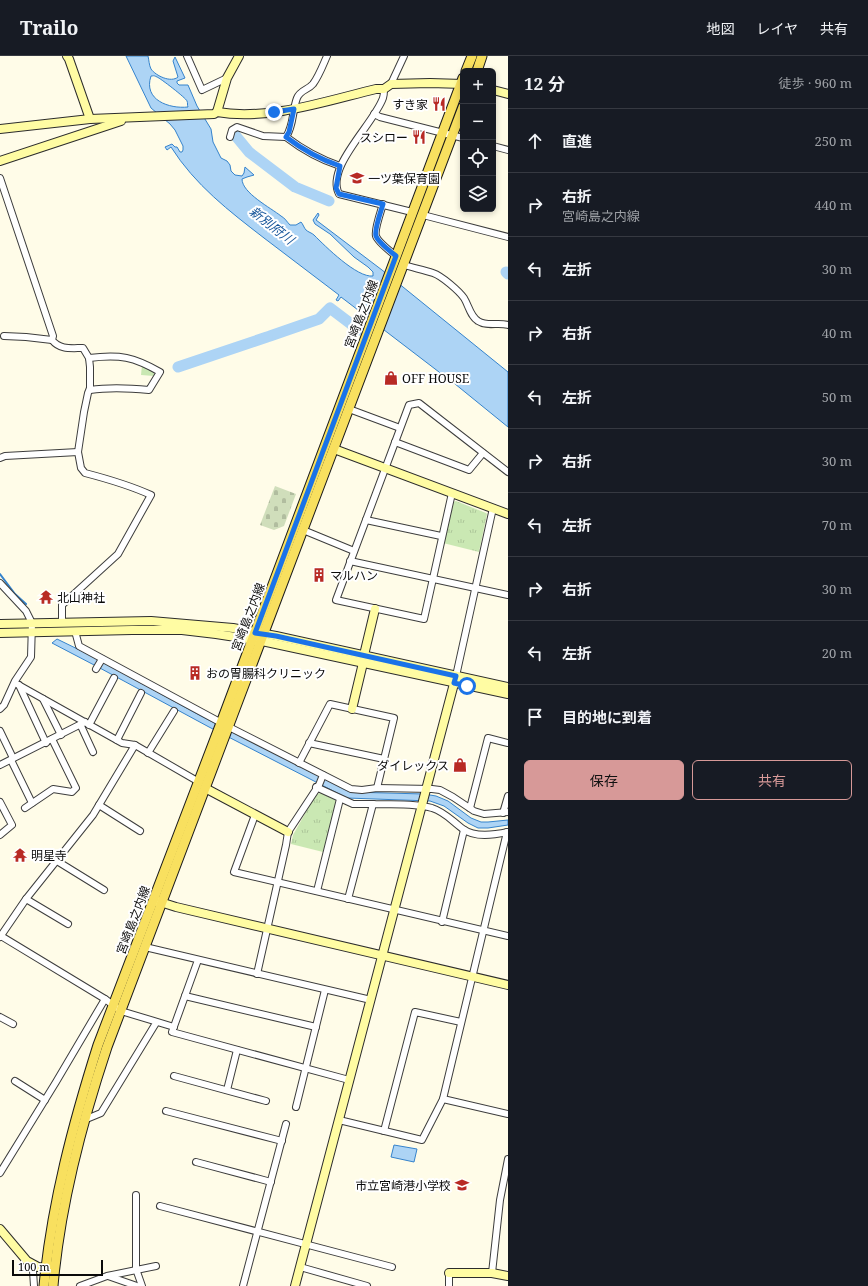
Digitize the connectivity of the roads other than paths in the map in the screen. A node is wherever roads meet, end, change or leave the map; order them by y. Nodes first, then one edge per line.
1 (67, 56) edge
2 (187, 56) edge
3 (239, 56) edge
4 (327, 56) edge
5 (404, 56) edge
6 (472, 56) edge
7 (482, 56) edge
8 (467, 68) edge
9 (478, 68) edge
10 (227, 78) junction
11 (460, 82) edge
12 (387, 86) junction
13 (460, 87) edge
14 (496, 91) edge
15 (508, 94) edge
16 (294, 109) junction
17 (216, 113) junction
18 (374, 114) junction
19 (460, 115) edge
20 (129, 118) junction
21 (90, 119) junction
22 (0, 130) edge
23 (443, 132) junction
24 (452, 135) junction
25 (230, 137) dead end
26 (286, 137) junction
27 (460, 137) edge
28 (496, 147) edge
29 (508, 150) edge
30 (0, 161) edge
31 (340, 166) junction
32 (0, 178) edge
33 (383, 204) junction
34 (412, 212) junction
35 (423, 215) junction
36 (508, 237) edge
37 (396, 256) junction
38 (403, 268) junction
39 (508, 325) edge
40 (4, 336) dead end
41 (52, 340) junction
42 (89, 358) junction
43 (90, 390) junction
44 (349, 409) junction
45 (400, 428) junction
46 (395, 442) junction
47 (334, 449) junction
48 (78, 452) junction
49 (483, 453) junction
50 (0, 458) edge
51 (385, 468) junction
52 (508, 472) edge
53 (452, 493) junction
54 (493, 508) junction
55 (508, 514) edge
56 (366, 520) junction
57 (303, 530) junction
58 (442, 536) junction
59 (354, 551) junction
60 (350, 561) junction
61 (432, 579) junction
62 (0, 583) edge
63 (476, 588) junction
64 (508, 595) edge
65 (375, 609) junction
66 (32, 623) junction
67 (62, 623) junction
68 (0, 624) edge
69 (75, 631) junction
70 (0, 633) edge
71 (32, 633) junction
72 (258, 637) junction
73 (102, 658) junction
74 (364, 659) junction
75 (96, 669) dead end
76 (114, 678) dead end
77 (455, 679) junction
78 (17, 684) junction
79 (508, 687) edge
80 (141, 693) dead end
81 (508, 694) edge
82 (43, 699) junction
83 (0, 709) edge
84 (352, 709) junction
85 (174, 710) dead end
86 (85, 724) junction
87 (223, 728) junction
88 (0, 731) edge
89 (61, 735) junction
90 (52, 740) junction
91 (117, 740) junction
92 (46, 743) junction
93 (309, 743) junction
94 (508, 743) edge
95 (135, 745) junction
96 (93, 752) dead end
97 (148, 753) junction
98 (12, 759) junction
99 (384, 759) junction
100 (299, 763) junction
101 (0, 765) edge
102 (323, 775) junction
103 (202, 785) junction
104 (317, 786) junction
105 (377, 788) junction
106 (426, 790) junction
107 (508, 796) edge
108 (340, 799) junction
109 (0, 802) edge
110 (32, 803) junction
111 (374, 804) junction
112 (423, 804) junction
113 (99, 805) junction
114 (25, 808) dead end
115 (470, 808) junction
116 (506, 812) edge
117 (255, 815) junction
118 (464, 830) junction
119 (140, 831) dead end
120 (288, 832) junction
121 (508, 832) edge
122 (0, 835) edge
123 (57, 861) junction
124 (278, 883) junction
125 (104, 890) dead end
126 (317, 891) junction
127 (348, 898) junction
128 (26, 899) junction
129 (157, 901) junction
130 (394, 910) junction
131 (442, 922) junction
132 (68, 924) dead end
133 (266, 928) junction
134 (483, 931) junction
135 (0, 936) edge
136 (508, 936) edge
137 (145, 947) junction
138 (382, 956) junction
139 (198, 960) junction
140 (257, 974) junction
141 (471, 976) junction
142 (508, 985) edge
143 (325, 990) junction
144 (185, 996) junction
145 (105, 999) junction
146 (371, 1000) junction
147 (117, 1008) junction
148 (0, 1017) edge
149 (461, 1022) junction
150 (156, 1023) junction
151 (13, 1024) dead end
152 (174, 1027) junction
153 (316, 1027) junction
154 (238, 1050) junction
155 (306, 1068) junction
156 (174, 1076) dead end
157 (349, 1080) junction
158 (15, 1081) dead end
159 (227, 1090) junction
160 (443, 1099) junction
161 (45, 1100) junction
162 (266, 1101) dead end
163 (296, 1107) dead end
164 (166, 1111) dead end
165 (508, 1114) edge
166 (84, 1120) junction
167 (339, 1120) junction
168 (286, 1124) dead end
169 (384, 1131) junction
170 (282, 1141) junction
171 (508, 1159) edge
172 (196, 1162) dead end
173 (0, 1172) edge
174 (271, 1182) junction
175 (136, 1195) dead end
176 (160, 1206) dead end
177 (0, 1229) edge
178 (258, 1232) junction
179 (305, 1244) junction
180 (27, 1261) junction
181 (156, 1266) dead end
182 (300, 1267) junction
183 (392, 1267) dead end
184 (50, 1268) junction
185 (136, 1269) junction
186 (448, 1273) joint
187 (492, 1273) junction
188 (107, 1276) junction
189 (508, 1276) edge
190 (343, 1279) junction
191 (34, 1286) edge
192 (44, 1286) edge
193 (53, 1286) edge
194 (80, 1286) edge
195 (137, 1286) edge
196 (142, 1286) edge
197 (243, 1286) edge
198 (295, 1286) edge
199 (341, 1286) edge
200 (367, 1286) edge
201 (449, 1286) edge

1 - 21 street
2 - 10 street
3 - 10 street
4 - 16 street
5 - 12 street
6 - 8 main road
7 - 9 main road
10 - 17 street
11 - 12 street
12 - 16 street
12 - 18 street
13 - 23 main road, 宮崎島之内線
14 - 15 street
16 - 17 street
16 - 26 street
17 - 20 street
18 - 23 street
18 - 31 street
19 - 24 main road, 宮崎島之内線
20 - 21 street
20 - 30 street
21 - 22 street
23 - 24 street
23 - 34 main road, 宮崎島之内線
24 - 27 street
24 - 35 main road, 宮崎島之内線
25 - 26 street
26 - 31 street
28 - 29 street
31 - 33 street
32 - 41 street
33 - 34 street
33 - 37 street
34 - 37 main road, 宮崎島之内線
35 - 36 street
35 - 38 main road, 宮崎島之内線
37 - 72 main road, 宮崎島之内線
38 - 39 street
38 - 44 main road, 宮崎島之内線
40 - 41 street
41 - 42 street
42 - 43 street
42 - 43 street
43 - 48 street
44 - 45 street
44 - 47 main road, 宮崎島之内線
45 - 46 street
45 - 49 street
46 - 49 street
46 - 51 street
47 - 51 street
47 - 57 main road, 宮崎島之内線
48 - 50 street
48 - 67 street
49 - 52 street
51 - 53 street
51 - 56 street
53 - 54 street
53 - 58 street
54 - 55 street
54 - 63 street
56 - 58 street
56 - 59 street
57 - 59 street
57 - 72 main road, 宮崎島之内線
58 - 61 street
59 - 60 street
60 - 61 street
60 - 65 street
61 - 63 street
61 - 65 street
62 - 66 street
63 - 64 street
63 - 77 street
65 - 74 street
66 - 67 street
66 - 68 street
66 - 71 street
67 - 72 street
69 - 71 street
69 - 72 street
69 - 73 street
70 - 71 street
71 - 78 street
72 - 74 street
72 - 87 main road, 宮崎島之内線
73 - 75 street
73 - 87 street
74 - 77 street
74 - 84 street
76 - 86 street
77 - 79 street
77 - 81 street
77 - 106 street
78 - 82 street
78 - 83 street
78 - 92 street
80 - 91 street
82 - 86 street
82 - 89 street
84 - 93 street
84 - 99 street
85 - 97 street
86 - 89 street
86 - 91 street
86 - 96 street
87 - 100 street
87 - 103 main road, 宮崎島之内線
88 - 98 street
89 - 90 street
90 - 92 street
90 - 110 street
91 - 95 street
92 - 98 street
93 - 99 street
93 - 100 street
94 - 115 street
95 - 97 street
95 - 113 street
97 - 103 street
98 - 101 street
98 - 110 street
99 - 105 street
100 - 102 street
102 - 104 street
102 - 105 street
103 - 117 street
103 - 129 main road, 宮崎島之内線
104 - 108 street
104 - 120 street
105 - 106 street
106 - 112 street
106 - 115 street
107 - 116 street
108 - 111 street
108 - 126 street
109 - 122 street
110 - 114 street
111 - 112 street
111 - 127 street
112 - 118 street
112 - 130 street
113 - 119 street
113 - 123 street
115 - 116 street
117 - 120 street
117 - 124 street
118 - 121 street
118 - 131 street
120 - 124 street
121 - 134 street
123 - 125 street
123 - 128 street
124 - 126 street
124 - 133 street
126 - 127 street
127 - 130 street
128 - 132 street
128 - 135 street
129 - 133 street
129 - 137 main road, 宮崎島之内線
129 - 147 main road, 宮崎島之内線
130 - 131 street
130 - 138 street
131 - 134 street
133 - 138 street
133 - 140 street
134 - 136 street
134 - 141 street
135 - 145 street
137 - 139 street
137 - 147 main road, 宮崎島之内線
138 - 141 street
138 - 146 street
139 - 140 street
139 - 144 street
140 - 143 street
141 - 142 street
141 - 149 street
143 - 146 street
143 - 153 street
144 - 152 street
144 - 153 street
145 - 147 street
145 - 161 street
146 - 157 street
147 - 150 street
147 - 166 main road, 宮崎島之内線
147 - 184 main road, 宮崎島之内線
148 - 151 street
149 - 160 street
149 - 169 street
150 - 152 street
150 - 166 street
152 - 154 street
153 - 155 street
154 - 155 street
154 - 159 street
155 - 157 street
155 - 163 street
156 - 159 street
157 - 167 street
158 - 161 street
159 - 162 street
160 - 165 street
160 - 169 street
161 - 173 street
164 - 170 street
166 - 184 main road, 宮崎島之内線
167 - 169 street
167 - 179 street
168 - 170 street
170 - 174 street
171 - 187 street
172 - 174 street
174 - 178 street
175 - 185 street
176 - 178 street
177 - 180 street
178 - 179 street
178 - 197 street
179 - 182 street
179 - 183 street
180 - 184 street
180 - 191 street
181 - 185 street
182 - 190 street
182 - 198 street
184 - 192 main road, 宮崎島之内線
184 - 193 main road, 宮崎島之内線
185 - 188 street
185 - 196 street
186 - 187 street
186 - 201 street
187 - 189 street
188 - 194 street
188 - 195 street
190 - 199 street
190 - 200 street

